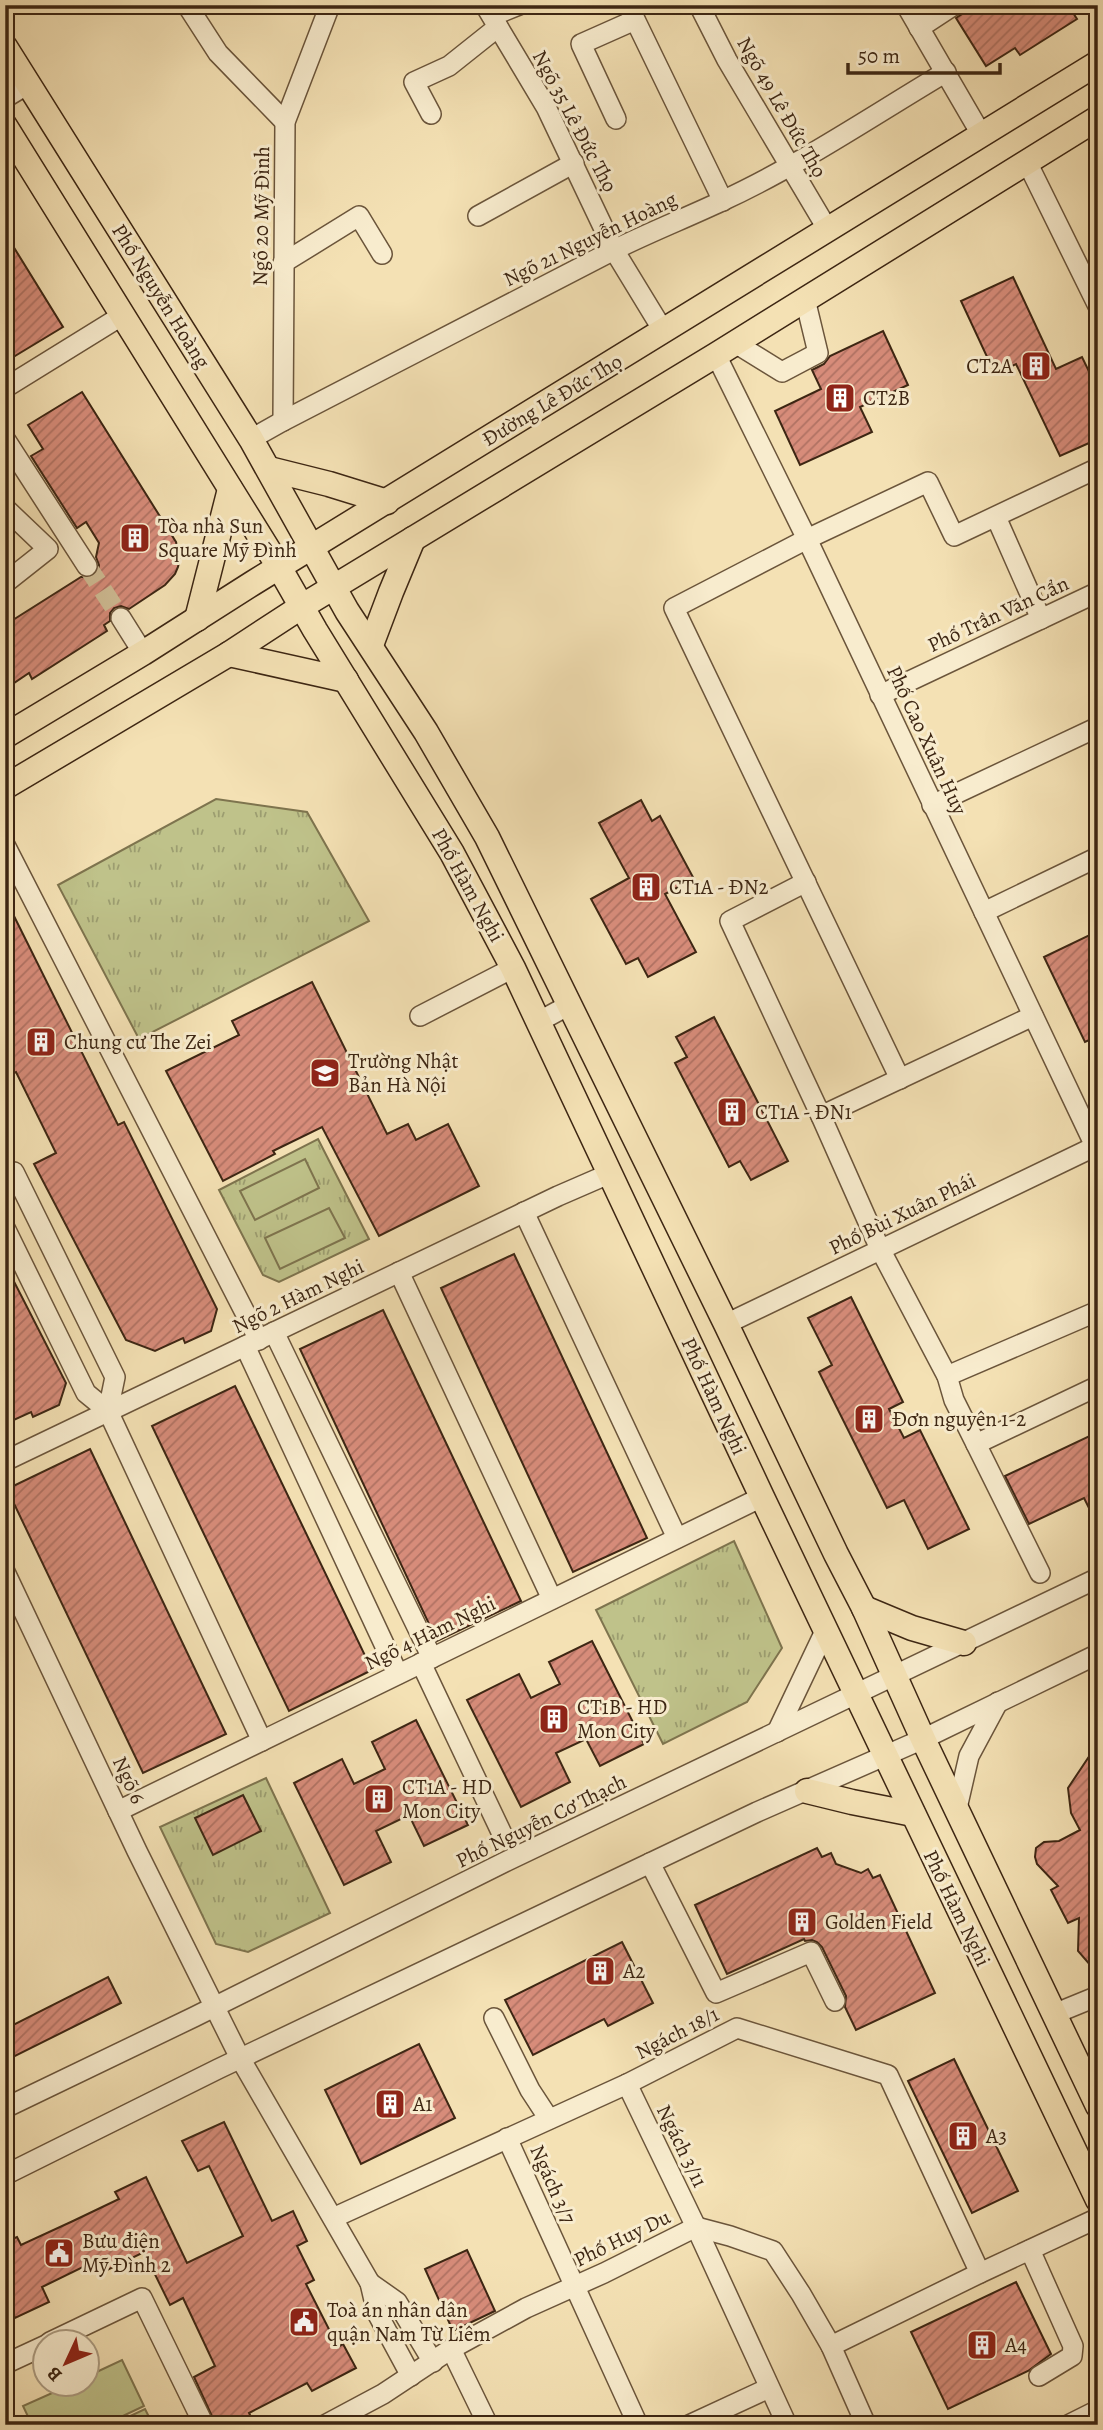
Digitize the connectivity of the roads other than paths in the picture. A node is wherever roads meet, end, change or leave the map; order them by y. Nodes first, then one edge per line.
1 (187, 5) edge
2 (330, 5) edge
3 (519, 5) edge
4 (699, 5) edge
5 (906, 5) edge
6 (954, 5) edge
7 (631, 13) edge
8 (492, 16) edge
9 (919, 28) junction
10 (5, 47) edge
11 (1098, 64) edge
12 (946, 72) junction
13 (28, 84) junction
14 (5, 98) edge
15 (431, 114) dead end
16 (1098, 118) edge
17 (616, 120) dead end
18 (285, 122) junction
19 (5, 127) edge
20 (981, 134) junction
21 (1027, 162) junction
22 (574, 163) junction
23 (790, 165) junction
24 (723, 201) junction
25 (478, 216) dead end
26 (828, 230) junction
27 (614, 250) junction
28 (382, 254) dead end
29 (284, 263) junction
30 (805, 299) junction
31 (1098, 306) edge
32 (123, 315) junction
33 (664, 331) junction
34 (726, 349) junction
35 (5, 388) edge
36 (283, 421) junction
37 (5, 439) edge
38 (251, 439) junction
39 (1098, 468) edge
40 (269, 469) junction
41 (230, 489) junction
42 (387, 502) junction
43 (5, 508) edge
44 (996, 517) junction
45 (414, 540) junction
46 (807, 540) junction
47 (313, 547) junction
48 (87, 566) tunnel mouth
49 (279, 567) junction
50 (5, 583) edge
51 (334, 587) junction
52 (1098, 592) edge
53 (301, 607) junction
54 (121, 618) tunnel mouth
55 (197, 619) junction
56 (1041, 619) junction
57 (371, 645) junction
58 (143, 653) junction
59 (229, 654) junction
60 (346, 680) junction
61 (880, 695) junction
62 (1098, 727) edge
63 (5, 736) edge
64 (5, 787) edge
65 (932, 805) junction
66 (5, 845) edge
67 (1098, 857) edge
68 (806, 882) junction
69 (984, 912) junction
70 (513, 968) junction
71 (569, 1005) junction
72 (421, 1016) dead end
73 (1033, 1016) junction
74 (538, 1022) junction
75 (900, 1079) junction
76 (821, 1116) junction
77 (1096, 1146) edge
78 (611, 1173) junction
79 (5, 1177) edge
80 (524, 1212) junction
81 (5, 1228) edge
82 (880, 1249) junction
83 (399, 1272) junction
84 (1098, 1311) edge
85 (726, 1324) junction
86 (259, 1339) junction
87 (947, 1376) junction
88 (1098, 1386) edge
89 (108, 1411) junction
90 (976, 1444) junction
91 (5, 1461) edge
92 (762, 1497) junction
93 (677, 1538) junction
94 (5, 1572) edge
95 (1040, 1573) dead end
96 (1098, 1578) edge
97 (552, 1599) junction
98 (864, 1608) junction
99 (826, 1629) junction
100 (964, 1643) junction
101 (1098, 1654) edge
102 (426, 1661) junction
103 (398, 1674) junction
104 (894, 1675) junction
105 (856, 1693) junction
106 (998, 1702) junction
107 (777, 1732) junction
108 (923, 1739) junction
109 (262, 1741) junction
110 (885, 1756) junction
111 (807, 1791) junction
112 (957, 1808) junction
113 (118, 1811) junction
114 (913, 1814) junction
115 (503, 1836) dead end
116 (650, 1863) junction
117 (1098, 1996) edge
118 (835, 2001) dead end
119 (215, 2006) junction
120 (1054, 2014) junction
121 (494, 2018) dead end
122 (240, 2059) junction
123 (627, 2084) junction
124 (1098, 2106) edge
125 (5, 2108) edge
126 (549, 2119) junction
127 (507, 2138) junction
128 (5, 2175) edge
129 (1098, 2200) edge
130 (333, 2218) junction
131 (1098, 2218) edge
132 (696, 2227) junction
133 (1030, 2250) junction
134 (980, 2273) junction
135 (370, 2283) junction
136 (575, 2286) junction
137 (81, 2328) edge
138 (831, 2346) junction
139 (451, 2349) junction
140 (32, 2351) edge
141 (433, 2362) junction
142 (5, 2364) edge
143 (411, 2376) junction
144 (1039, 2376) dead end
145 (769, 2388) junction
146 (1098, 2410) edge
147 (204, 2425) edge
148 (325, 2425) edge
149 (488, 2425) edge
150 (638, 2425) edge
151 (689, 2425) edge
152 (786, 2425) edge
153 (866, 2425) edge
154 (1068, 2425) edge

1 - 18 street, Ngõ 20 Mỹ Đình
2 - 18 street
3 - 8 street
4 - 23 street, Ngõ 49 Lê Đức Thọ
5 - 9 street
6 - 9 street
7 - 17 street
7 - 24 street
8 - 15 street
8 - 22 street, Ngõ 35 Lê Đức Thọ
9 - 12 street
10 - 13 main road, Phố Nguyễn Hoàng
11 - 20 main road, Đường Lê Đức Thọ
12 - 20 street
12 - 23 street, Ngõ 21 Nguyễn Hoàng
13 - 14 street
13 - 38 main road, Phố Nguyễn Hoàng
16 - 21 main road
18 - 29 street, Ngõ 20 Mỹ Đình
19 - 32 main road, Phố Nguyễn Hoàng
20 - 26 main road, Đường Lê Đức Thọ
21 - 30 main road
21 - 31 street
22 - 25 street
22 - 27 street, Ngõ 35 Lê Đức Thọ
23 - 24 street, Ngõ 21 Nguyễn Hoàng
23 - 26 street, Ngõ 49 Lê Đức Thọ
24 - 27 street, Ngõ 21 Nguyễn Hoàng
26 - 33 main road, Đường Lê Đức Thọ
27 - 33 street, Ngõ 35 Lê Đức Thọ
27 - 36 street, Ngõ 21 Nguyễn Hoàng
28 - 29 street
29 - 36 street, Ngõ 20 Mỹ Đình
30 - 34 main road
30 - 34 street
32 - 35 street
32 - 41 main road, Phố Nguyễn Hoàng
33 - 42 main road, Đường Lê Đức Thọ
34 - 45 main road
34 - 46 street, Phố Cao Xuân Huy
36 - 38 street, Ngõ 21 Nguyễn Hoàng
37 - 48 street
38 - 40 main road, Phố Nguyễn Hoàng
39 - 44 street
40 - 42 main road
40 - 47 main road, Phố Nguyễn Hoàng
41 - 49 main road, Phố Nguyễn Hoàng
41 - 55 main road
42 - 47 main road, Đường Lê Đức Thọ
43 - 50 street
44 - 46 street
44 - 56 street
45 - 51 main road
45 - 57 main road
46 - 61 street, Phố Cao Xuân Huy
46 - 68 street
47 - 49 main road, Đường Lê Đức Thọ
47 - 51 main road, Phố Nguyễn Hoàng
49 - 53 main road, Phố Nguyễn Hoàng
49 - 55 main road, Đường Lê Đức Thọ
51 - 53 main road
51 - 57 main road, Phố Hàm Nghi
52 - 56 street, Phố Trần Văn Cẩn
53 - 59 main road
53 - 60 main road, Phố Hàm Nghi
54 - 58 street
55 - 58 main road, Đường Lê Đức Thọ
56 - 61 street, Phố Trần Văn Cẩn
57 - 71 main road, Phố Hàm Nghi
58 - 63 main road, Đường Lê Đức Thọ
59 - 60 main road
59 - 64 main road
60 - 70 main road, Phố Hàm Nghi
61 - 65 street, Phố Cao Xuân Huy
62 - 65 street
65 - 69 street, Phố Cao Xuân Huy
66 - 86 street
67 - 69 street
68 - 75 street
68 - 76 street
69 - 73 street, Phố Cao Xuân Huy
70 - 72 street
70 - 74 main road, Phố Hàm Nghi
71 - 74 street
71 - 85 main road, Phố Hàm Nghi
73 - 75 street
73 - 77 street, Phố Cao Xuân Huy
74 - 78 main road, Phố Hàm Nghi
75 - 76 street
76 - 82 street
77 - 82 street, Phố Bùi Xuân Phái
78 - 80 street, Ngõ 2 Hàm Nghi
78 - 92 main road, Phố Hàm Nghi
79 - 89 street
80 - 83 street, Ngõ 2 Hàm Nghi
80 - 93 street
81 - 89 street
82 - 85 street, Phố Bùi Xuân Phái
82 - 87 street
83 - 86 street, Ngõ 2 Hàm Nghi
83 - 97 street
84 - 87 street
85 - 98 main road, Phố Hàm Nghi
86 - 89 street, Ngõ 2 Hàm Nghi
86 - 102 street
86 - 103 street
87 - 90 street
88 - 90 street
89 - 91 street, Ngõ 2 Hàm Nghi
89 - 109 street
90 - 95 street
92 - 93 street, Ngõ 4 Hàm Nghi
92 - 99 main road, Phố Hàm Nghi
93 - 97 street, Ngõ 4 Hàm Nghi
94 - 113 street, Ngõ 6
96 - 100 street, Phố Nguyễn Cơ Thạch
97 - 102 street, Ngõ 4 Hàm Nghi
98 - 100 main road
98 - 104 main road, Phố Hàm Nghi
99 - 105 main road, Phố Hàm Nghi
99 - 107 street
100 - 104 street, Phố Nguyễn Cơ Thạch
101 - 106 street
102 - 103 street, Ngõ 4 Hàm Nghi
102 - 115 street
103 - 109 street, Ngõ 4 Hàm Nghi
104 - 105 street, Phố Nguyễn Cơ Thạch
104 - 108 main road, Phố Hàm Nghi
105 - 107 street, Phố Nguyễn Cơ Thạch
105 - 110 main road, Phố Hàm Nghi
106 - 108 street
106 - 112 street
107 - 119 street, Phố Nguyễn Cơ Thạch
108 - 110 street
108 - 112 main road, Phố Hàm Nghi
109 - 113 street, Ngõ 4 Hàm Nghi
110 - 111 street
110 - 114 main road, Phố Hàm Nghi
111 - 114 main road
111 - 116 street
112 - 120 main road, Phố Hàm Nghi
113 - 119 street, Ngõ 6
114 - 129 main road, Phố Hàm Nghi
116 - 118 street
116 - 122 street
117 - 120 street
119 - 122 street, Ngõ 6
119 - 125 street, Phố Nguyễn Cơ Thạch
120 - 124 main road, Phố Hàm Nghi
121 - 126 street
122 - 128 street
122 - 130 street, Ngõ 6
123 - 126 street, Ngách 18/1
123 - 132 street, Ngách 3/11
123 - 134 street, Ngách 18/1
126 - 127 street, Ngách 18/1
127 - 130 street, Ngách 18/1
127 - 136 street, Ngách 3/7
130 - 135 street, Ngõ 6
131 - 133 street
132 - 136 street, Phố Huy Du
132 - 138 street, Phố Huy Du
132 - 145 street, Ngách 3/11
133 - 134 street
133 - 144 street
134 - 138 street
135 - 141 street
135 - 143 street
136 - 139 street, Phố Huy Du
136 - 150 street, Ngách 3/7
137 - 147 street
138 - 153 street, Phố Huy Du
139 - 141 street, Phố Huy Du
139 - 149 street
140 - 142 street
141 - 143 street, Phố Huy Du
143 - 148 street, Phố Huy Du
145 - 151 street
145 - 152 street, Ngách 3/11
146 - 154 street

